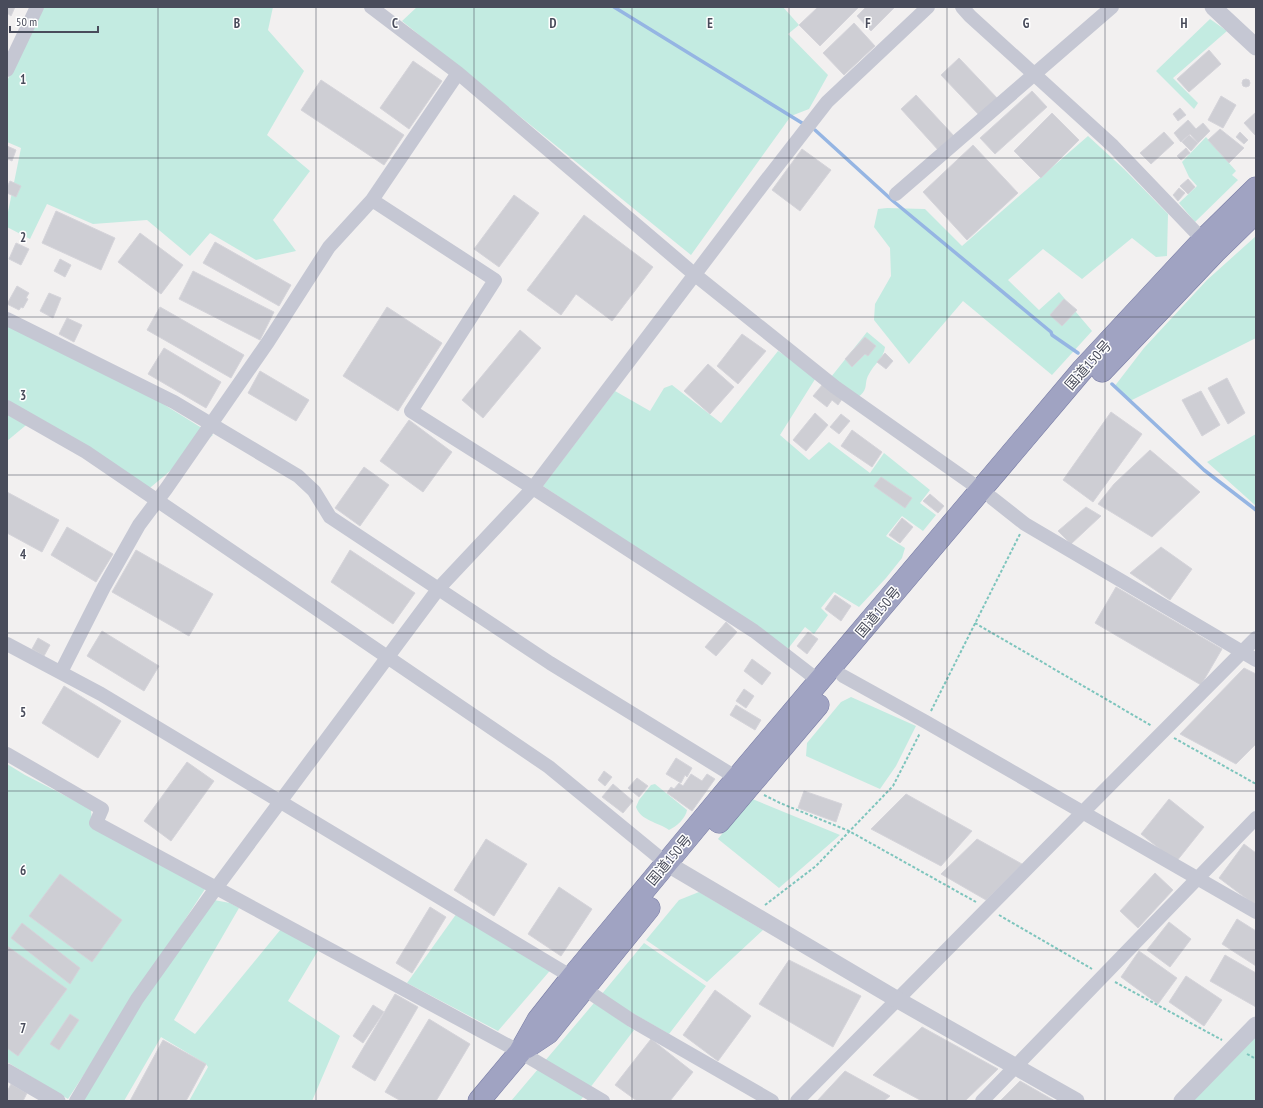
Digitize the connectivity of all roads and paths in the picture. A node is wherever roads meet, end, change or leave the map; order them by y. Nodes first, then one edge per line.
1 (37, 7) edge
2 (371, 7) edge
3 (928, 7) edge
4 (962, 7) edge
5 (1112, 7) edge
6 (1213, 7) edge
7 (1256, 47) edge
8 (7, 70) edge
9 (458, 73) junction
10 (1034, 75) junction
11 (1256, 188) edge
12 (896, 194) dead end
13 (372, 200) junction
14 (1256, 212) edge
15 (1203, 240) junction
16 (694, 274) junction
17 (7, 319) edge
18 (7, 407) edge
19 (210, 424) junction
20 (533, 488) junction
21 (987, 494) junction
22 (157, 501) junction
23 (1025, 524) junction
24 (439, 588) junction
25 (975, 623) junction
26 (1256, 638) edge
27 (7, 644) edge
28 (1243, 652) junction
29 (386, 657) junction
30 (1256, 660) edge
31 (61, 672) junction
32 (843, 676) junction
33 (819, 681) junction
34 (926, 722) junction
35 (1163, 732) junction
36 (7, 754) edge
37 (737, 778) junction
38 (1256, 784) edge
39 (280, 801) junction
40 (1082, 813) junction
41 (1256, 818) edge
42 (672, 866) junction
43 (1196, 879) junction
44 (216, 888) junction
45 (1256, 912) edge
46 (753, 915) junction
47 (577, 982) junction
48 (898, 1000) junction
49 (1256, 1025) edge
50 (520, 1052) junction
51 (1015, 1067) junction
52 (7, 1072) edge
53 (56, 1101) edge
54 (76, 1101) edge
55 (479, 1101) edge
56 (603, 1101) edge
57 (772, 1101) edge
58 (797, 1101) edge
59 (982, 1101) edge
60 (1076, 1101) edge
61 (1182, 1101) edge

1 - 8 street
2 - 9 street
3 - 16 street
4 - 10 street
5 - 10 street
6 - 7 street
9 - 13 street
9 - 16 street
10 - 12 street
10 - 15 street
11 - 15 highway, 国道150号
13 - 19 street
13 - 20 street
14 - 21 highway, 国道150号
15 - 21 highway, 国道150号
16 - 20 street
16 - 21 street
17 - 19 street
18 - 22 street
19 - 22 street
19 - 24 street
20 - 24 street
20 - 33 street
21 - 23 street
21 - 32 highway, 国道150号
21 - 33 highway, 国道150号
22 - 29 street
22 - 31 street
23 - 25 path
23 - 28 street
24 - 29 street
24 - 37 street
25 - 34 path
25 - 35 path
26 - 28 street
27 - 31 street
28 - 30 street
28 - 35 street
29 - 39 street
29 - 42 street
31 - 39 street
32 - 34 street
32 - 42 highway, 国道150号
33 - 37 highway, 国道150号
34 - 40 street
34 - 46 path
35 - 38 path
35 - 40 street
36 - 44 street
37 - 42 highway, 国道150号
39 - 44 street
39 - 47 street
40 - 43 street
40 - 48 street
41 - 43 street
42 - 46 street
42 - 47 highway, 国道150号
43 - 45 street
43 - 51 street
44 - 50 street
44 - 54 street
46 - 48 street
47 - 50 highway, 国道150号
47 - 57 street
48 - 51 street
48 - 58 street
49 - 61 street
50 - 55 highway, 国道150号
50 - 56 street
51 - 59 street
51 - 60 street
52 - 53 street

